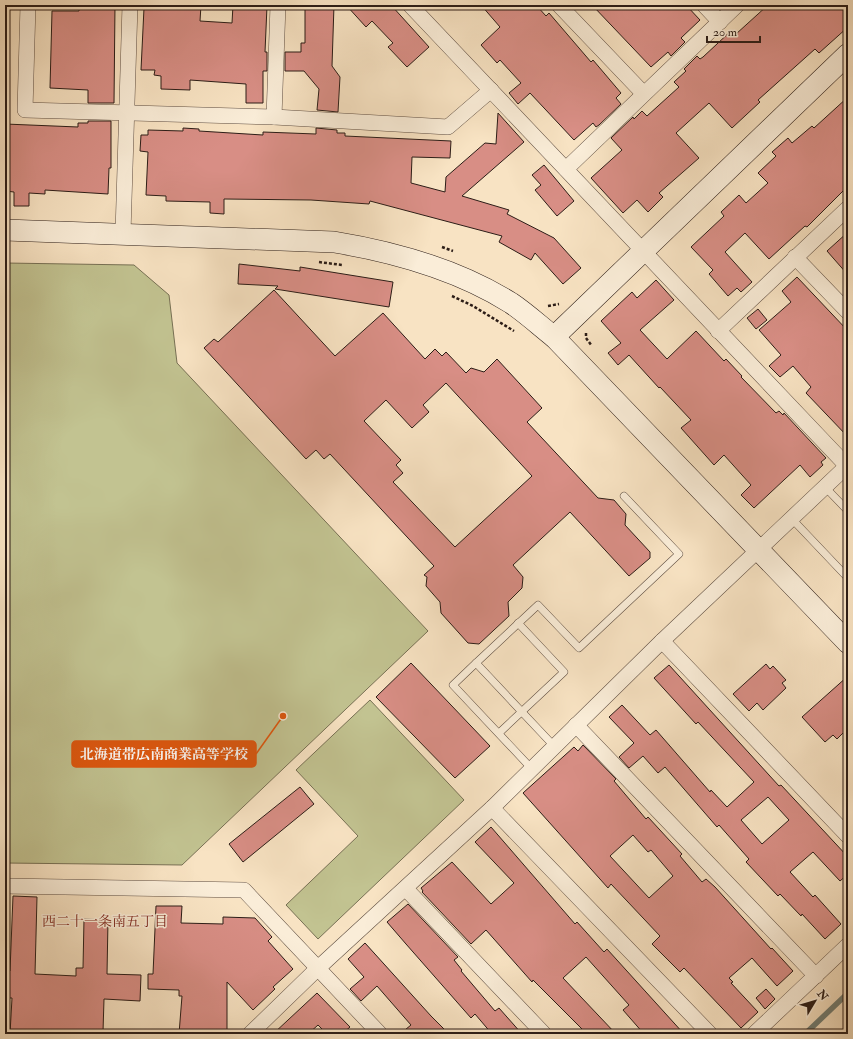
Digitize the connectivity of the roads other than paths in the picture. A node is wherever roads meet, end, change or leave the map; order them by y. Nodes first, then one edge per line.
1 (28, 5) edge
2 (130, 5) edge
3 (278, 5) edge
4 (410, 5) edge
5 (558, 5) edge
6 (704, 5) edge
7 (737, 5) edge
8 (720, 22) junction
9 (848, 54) edge
10 (491, 90) junction
11 (643, 93) junction
12 (126, 114) junction
13 (274, 117) junction
14 (566, 169) junction
15 (848, 208) edge
16 (5, 230) edge
17 (123, 233) junction
18 (643, 252) junction
19 (796, 257) junction
20 (848, 312) edge
21 (718, 331) junction
22 (554, 337) junction
23 (847, 467) edge
24 (825, 487) junction
25 (624, 496) dead end
26 (848, 511) edge
27 (792, 519) junction
28 (759, 550) junction
29 (848, 578) edge
30 (518, 623) junction
31 (662, 641) junction
32 (848, 643) edge
33 (476, 663) junction
34 (522, 712) junction
35 (576, 725) junction
36 (498, 733) junction
37 (554, 746) junction
38 (532, 768) junction
39 (492, 808) junction
40 (848, 836) edge
41 (5, 886) edge
42 (406, 889) junction
43 (848, 945) edge
44 (317, 969) junction
45 (816, 976) junction
46 (250, 1034) edge
47 (380, 1034) edge
48 (544, 1034) edge
49 (710, 1034) edge
50 (754, 1034) edge

1 - 12 street
2 - 12 street
3 - 13 street
4 - 10 street
5 - 11 street
6 - 8 street
7 - 8 street
8 - 11 street
9 - 18 street
10 - 13 street
10 - 14 street
11 - 14 street
12 - 13 street
12 - 17 street
14 - 18 street
15 - 19 street
16 - 17 street
17 - 22 street
18 - 21 street
18 - 22 street
19 - 20 street
19 - 21 street
21 - 23 street
22 - 28 street
23 - 24 street
24 - 26 lane
24 - 27 street
25 - 30 lane
27 - 28 street
27 - 29 lane
28 - 31 street
28 - 32 street
30 - 33 lane
30 - 34 lane
31 - 35 street
31 - 40 street
33 - 34 lane
33 - 36 lane
34 - 36 lane
34 - 37 lane
35 - 37 street
35 - 45 street
36 - 38 lane
37 - 38 street
38 - 39 street
39 - 42 street
39 - 49 street
41 - 44 street
42 - 44 street
42 - 48 street
43 - 45 street
44 - 46 street
44 - 47 street
45 - 50 street

